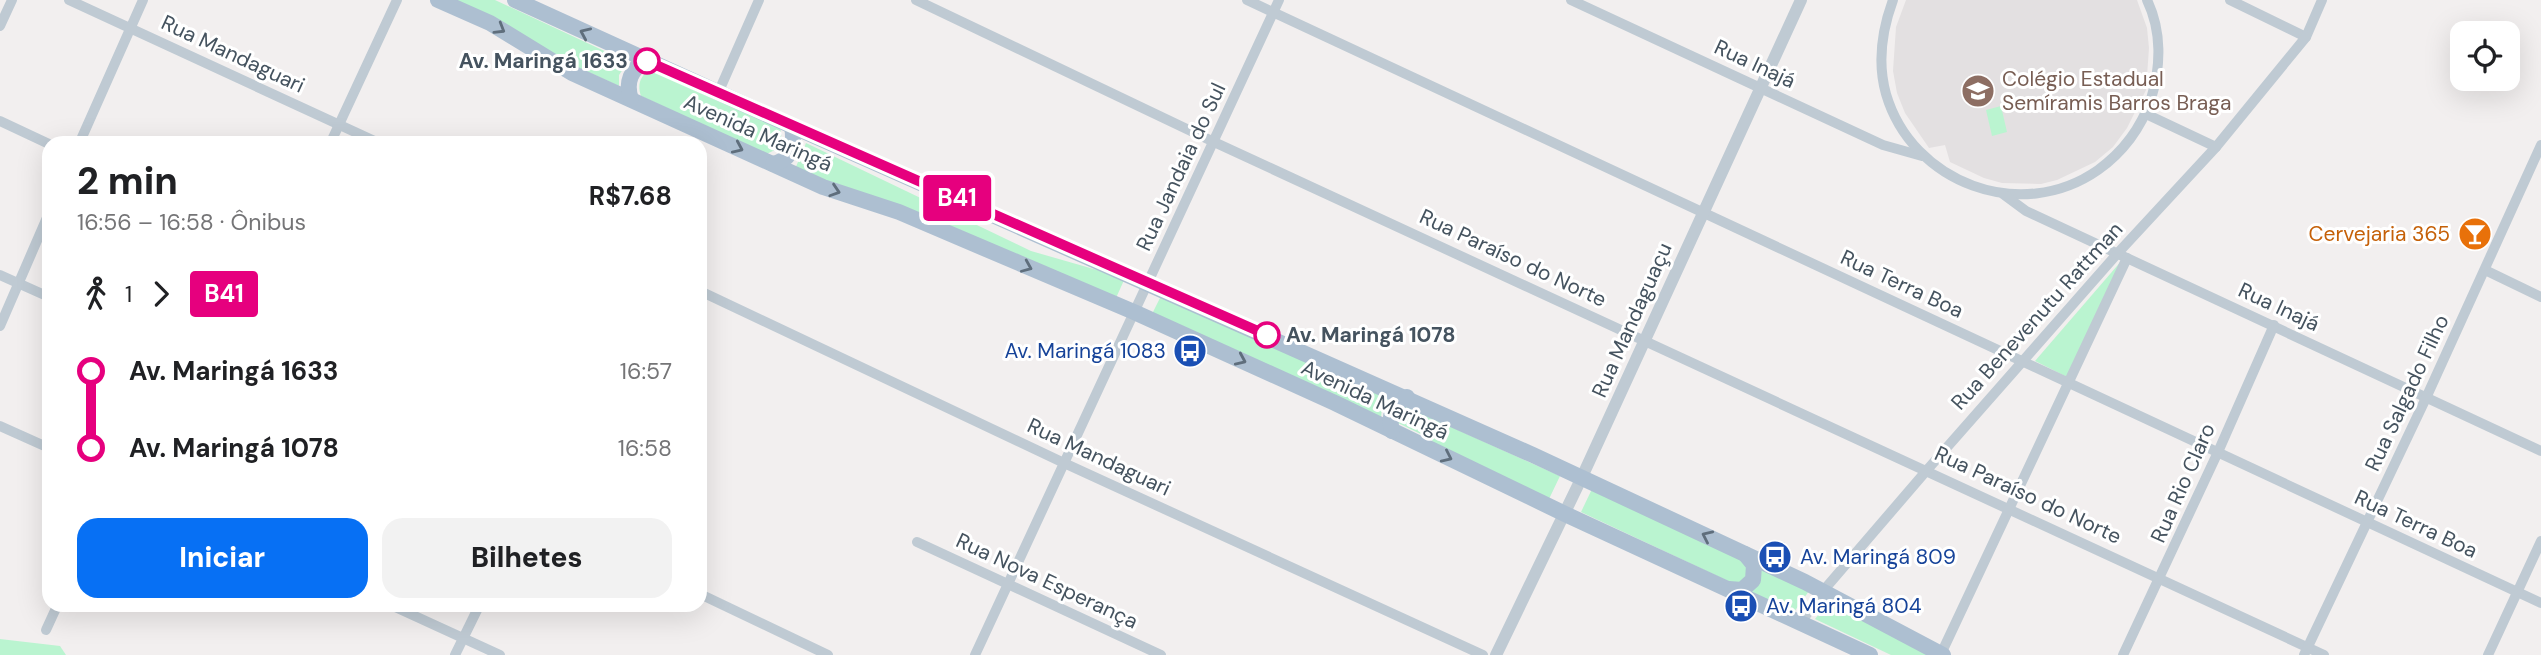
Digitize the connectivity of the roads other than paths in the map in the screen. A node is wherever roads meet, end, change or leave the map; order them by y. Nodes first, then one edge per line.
1 (12, 0) edge
2 (69, 0) edge
3 (143, 0) edge
4 (397, 0) edge
5 (438, 0) edge
6 (515, 0) edge
7 (759, 0) edge
8 (916, 0) edge
9 (1247, 0) edge
10 (1279, 0) edge
11 (1572, 0) edge
12 (1801, 0) edge
13 (1893, 0) edge
14 (2147, 0) edge
15 (2230, 0) edge
16 (2322, 0) edge
17 (1273, 13) junction
18 (0, 26) edge
19 (130, 27) junction
20 (2306, 37) junction
21 (647, 61) junction
22 (1760, 87) junction
23 (719, 91) junction
24 (631, 99) junction
25 (2146, 114) junction
26 (0, 121) edge
27 (339, 125) junction
28 (792, 125) junction
29 (82, 136) edge
30 (334, 136) edge
31 (364, 136) edge
32 (696, 136) edge
33 (707, 140) edge
34 (42, 141) edge
35 (1214, 142) junction
36 (2541, 145) edge
37 (2216, 147) junction
38 (1924, 157) junction
39 (773, 164) junction
40 (2003, 194) junction
41 (1702, 212) junction
42 (42, 230) edge
43 (2122, 256) junction
44 (2485, 271) junction
45 (0, 275) edge
46 (1148, 282) junction
47 (19, 284) junction
48 (42, 294) edge
49 (707, 294) edge
50 (2541, 297) edge
51 (1134, 312) junction
52 (2274, 325) junction
53 (0, 326) edge
54 (1644, 340) junction
55 (2023, 361) junction
56 (2068, 382) junction
57 (1407, 397) junction
58 (2426, 398) junction
59 (0, 426) edge
60 (1392, 431) junction
61 (42, 445) edge
62 (2541, 451) edge
63 (2218, 452) junction
64 (1064, 463) junction
65 (1927, 470) junction
66 (1582, 478) junction
67 (2010, 508) junction
68 (1565, 514) junction
69 (2367, 522) junction
70 (2541, 541) edge
71 (917, 542) dead end
72 (1745, 554) junction
73 (2160, 578) junction
74 (1007, 583) junction
75 (1727, 589) junction
76 (1823, 591) junction
77 (2517, 592) junction
78 (707, 597) edge
79 (2541, 603) edge
80 (54, 612) edge
81 (406, 612) edge
82 (476, 612) edge
83 (1800, 624) junction
84 (46, 630) dead end
85 (463, 638) junction
86 (2305, 651) edge
87 (1942, 654) edge
88 (455, 655) edge
89 (500, 655) edge
90 (828, 655) edge
91 (975, 655) edge
92 (1161, 655) edge
93 (1483, 655) edge
94 (1496, 655) edge
95 (1870, 655) edge
96 (2123, 655) edge
97 (2324, 655) edge
98 (2487, 655) edge

1 - 18 street
2 - 19 street, Rua Mandaguari
3 - 19 street
4 - 27 street
5 -> 24 main road, Avenida Maringá
21 -> 6 main road, Avenida Maringá
7 - 23 street
8 - 35 street, Rua Paraíso do Norte
9 - 17 street, Rua Terra Boa
10 - 17 street, Rua Jandaia do Sul
11 - 22 street, Rua Inajá
12 - 22 street, Rua Mandaguaçu
13 - 38 street
14 - 25 street
15 - 20 street
16 - 20 street, Rua Benevenutu Rattman
17 - 35 street, Rua Jandaia do Sul
17 - 41 street, Rua Terra Boa
19 - 27 street, Rua Mandaguari
19 - 29 street
20 - 37 street, Rua Benevenutu Rattman
21 - 23 main road, Avenida Maringá
21 - 24 main road
22 - 38 street, Rua Inajá
22 - 41 street, Rua Mandaguaçu
23 - 28 main road, Avenida Maringá
24 - 32 main road, Avenida Maringá
25 - 37 street
25 - 40 street
26 - 34 street
27 - 30 street
27 - 31 street, Rua Mandaguari
28 - 39 main road
28 - 46 main road, Avenida Maringá
33 -> 39 main road, Avenida Maringá
35 - 46 street, Rua Jandaia do Sul
35 - 54 street, Rua Paraíso do Norte
36 - 44 street, Rua Salgado Filho
37 - 43 street, Rua Benevenutu Rattman
38 - 40 street
39 -> 51 main road, Avenida Maringá
40 - 43 street, Rua Inajá
41 - 54 street, Rua Mandaguaçu
41 - 55 street, Rua Terra Boa
42 - 47 street
43 - 52 street, Rua Inajá
43 - 55 street, Rua Benevenutu Rattman
43 - 56 street
44 - 50 street
44 - 58 street, Rua Salgado Filho
45 - 47 street
46 - 51 street, Rua Jandaia do Sul
46 - 57 main road, Avenida Maringá
47 - 48 street
47 - 53 street
49 - 64 street, Rua Mandaguari
51 -> 60 main road, Avenida Maringá
51 - 64 street, Rua Jandaia do Sul
52 - 58 street, Rua Inajá
52 - 63 street, Rua Rio Claro
54 - 65 street, Rua Paraíso do Norte
54 - 66 street, Rua Mandaguaçu
55 - 56 street, Rua Terra Boa
55 - 65 street, Rua Benevenutu Rattman
56 - 63 street, Rua Terra Boa
56 - 67 street
57 - 60 main road
57 - 66 main road, Avenida Maringá
58 - 62 street, Rua Inajá
58 - 69 street, Rua Salgado Filho
59 - 61 street
60 -> 68 main road, Avenida Maringá
63 - 69 street, Rua Terra Boa
63 - 73 street, Rua Rio Claro
64 - 74 street, Rua Jandaia do Sul
64 - 93 street, Rua Mandaguari
65 - 67 street, Rua Paraíso do Norte
65 - 76 street, Rua Benevenutu Rattman
66 - 68 street, Rua Mandaguaçu
72 -> 66 main road, Avenida Maringá
67 - 73 street, Rua Paraíso do Norte
67 - 87 street
68 - 75 main road, Avenida Maringá
68 - 94 street, Rua Mandaguaçu
69 - 77 street, Rua Terra Boa
69 - 86 street, Rua Salgado Filho
70 - 77 street
71 - 74 street, Rua Nova Esperança
72 - 75 main road
72 - 76 main road, Avenida Maringá
73 - 86 street, Rua Paraíso do Norte
73 - 96 street, Rua Rio Claro
74 - 91 street, Rua Jandaia do Sul
74 - 92 street, Rua Nova Esperança
75 - 83 main road, Avenida Maringá
76 - 83 street, Rua Benevenutu Rattman
76 - 87 main road, Avenida Maringá
77 - 79 street, Rua Terra Boa
77 - 98 street
78 - 90 street
80 - 84 street
81 - 85 street
82 - 85 street
83 - 95 main road, Avenida Maringá
85 - 88 street
85 - 89 street
86 - 97 street, Rua Paraíso do Norte

